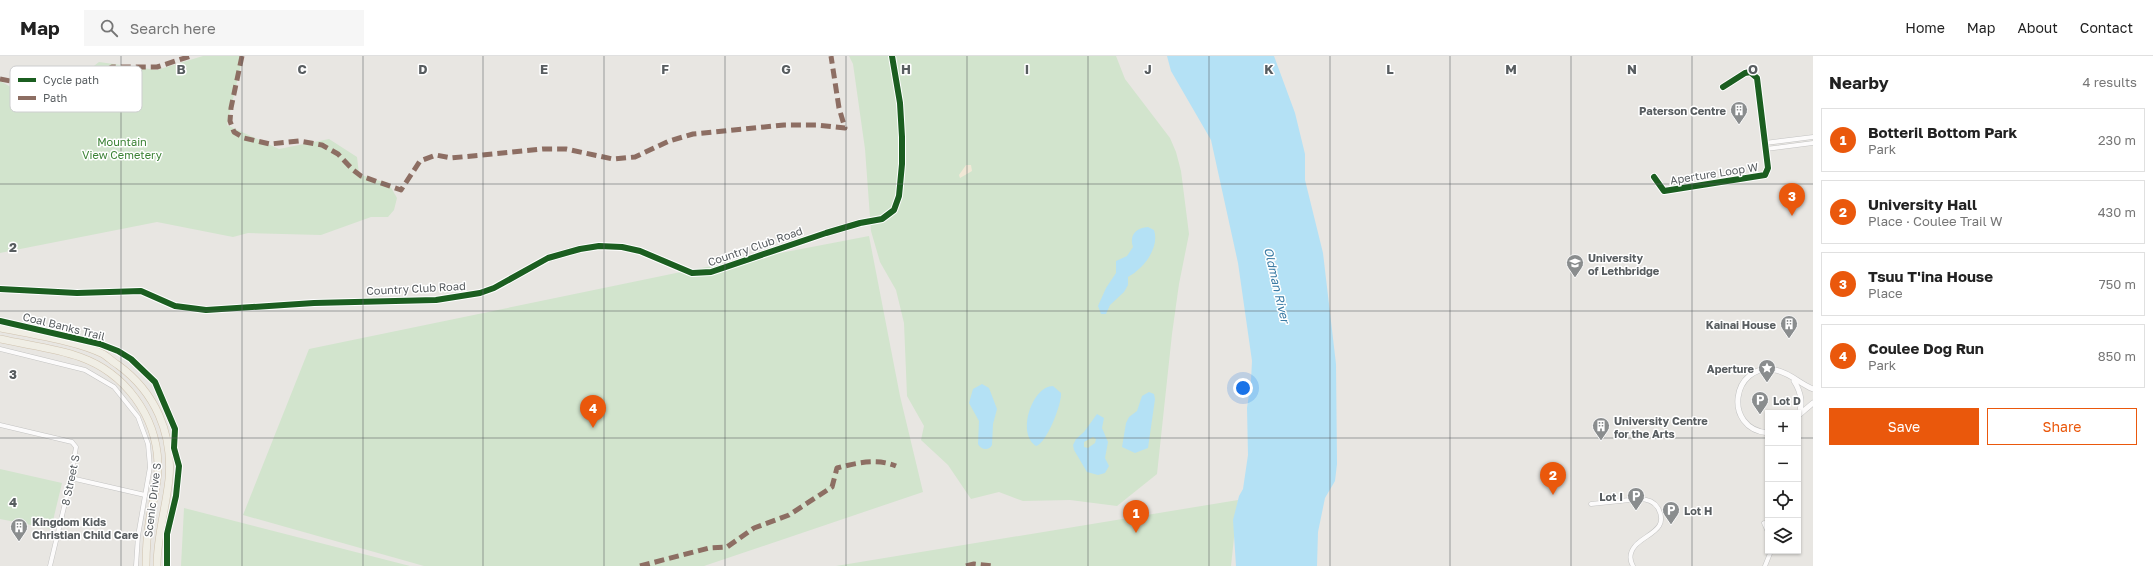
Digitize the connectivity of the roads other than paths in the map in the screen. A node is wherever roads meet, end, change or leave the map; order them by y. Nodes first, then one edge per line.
1 (892, 56) edge
2 (1723, 87) dead end
3 (1813, 136) edge
4 (1813, 143) edge
5 (1765, 144) junction
6 (1766, 149) junction
7 (1654, 177) dead end
8 (0, 289) edge
9 (0, 328) edge
10 (0, 339) edge
11 (0, 349) edge
12 (1787, 375) junction
13 (1813, 389) edge
14 (1813, 403) edge
15 (1800, 410) edge
16 (1801, 413) edge
17 (0, 425) edge
18 (1765, 432) edge
19 (71, 478) junction
20 (145, 495) junction
21 (1591, 504) dead end
22 (1770, 554) edge
23 (50, 566) edge
24 (136, 566) edge
25 (146, 566) edge
26 (157, 566) edge
27 (1633, 566) edge
28 (1765, 566) edge

1 - 8 street, Country Club Road
2 - 5 street, Aperture Loop W
3 - 5 street
4 - 6 street
5 - 6 street, Aperture Loop W
6 - 7 street, Aperture Loop W
9 - 26 main road, Scenic Drive S
10 - 25 main road, Scenic Drive S
11 - 20 street, Scenic Drive S
12 - 13 street
12 - 15 street
12 - 18 street
14 - 16 street
17 - 19 street, 8 Street S
19 - 20 street
19 - 23 street, 8 Street S
20 - 24 street, Scenic Drive S
21 - 27 street
22 - 28 street

